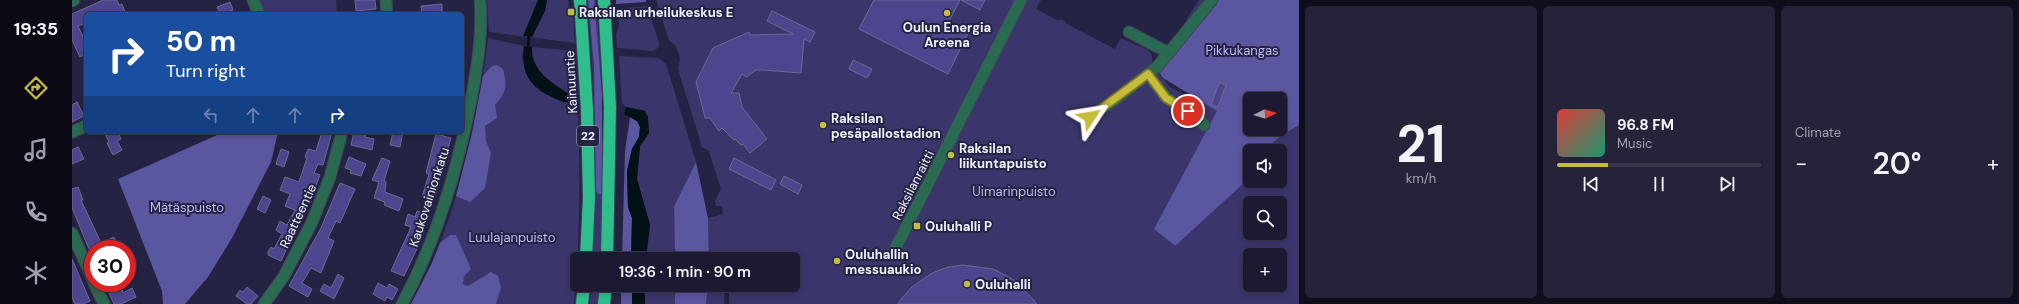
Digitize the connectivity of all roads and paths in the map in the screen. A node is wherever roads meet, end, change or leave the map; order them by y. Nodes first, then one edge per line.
1 (252, 0) edge
2 (386, 0) edge
3 (480, 0) edge
4 (580, 0) edge
5 (604, 0) edge
6 (1021, 0) edge
7 (1212, 0) edge
8 (258, 12) edge
9 (387, 12) edge
10 (1129, 32) dead end
11 (1169, 53) junction
12 (1148, 74) junction
13 (1090, 117) dead end
14 (1204, 125) dead end
15 (84, 127) edge
16 (464, 128) edge
17 (72, 132) edge
18 (341, 134) edge
19 (463, 134) edge
20 (72, 233) edge
21 (586, 252) edge
22 (607, 252) edge
23 (893, 253) dead end
24 (84, 260) edge
25 (98, 292) edge
26 (583, 292) edge
27 (605, 292) edge
28 (104, 304) edge
29 (264, 304) edge
30 (402, 304) edge
31 (582, 304) edge
32 (604, 304) edge

1 - 8 street
2 - 9 street
3 - 16 street, Kaukovainionkatu
4 - 21 highway, Kainuuntie / 22
5 - 22 highway, 22
6 - 23 street, Raksilanraitti
7 - 11 street
10 - 11 street
11 - 12 street
12 - 13 street
12 - 14 street
15 - 17 street
18 - 29 street, Raatteentie
19 - 30 street, Kaukovainionkatu
20 - 24 street
25 - 28 street
26 - 31 highway
27 - 32 highway

